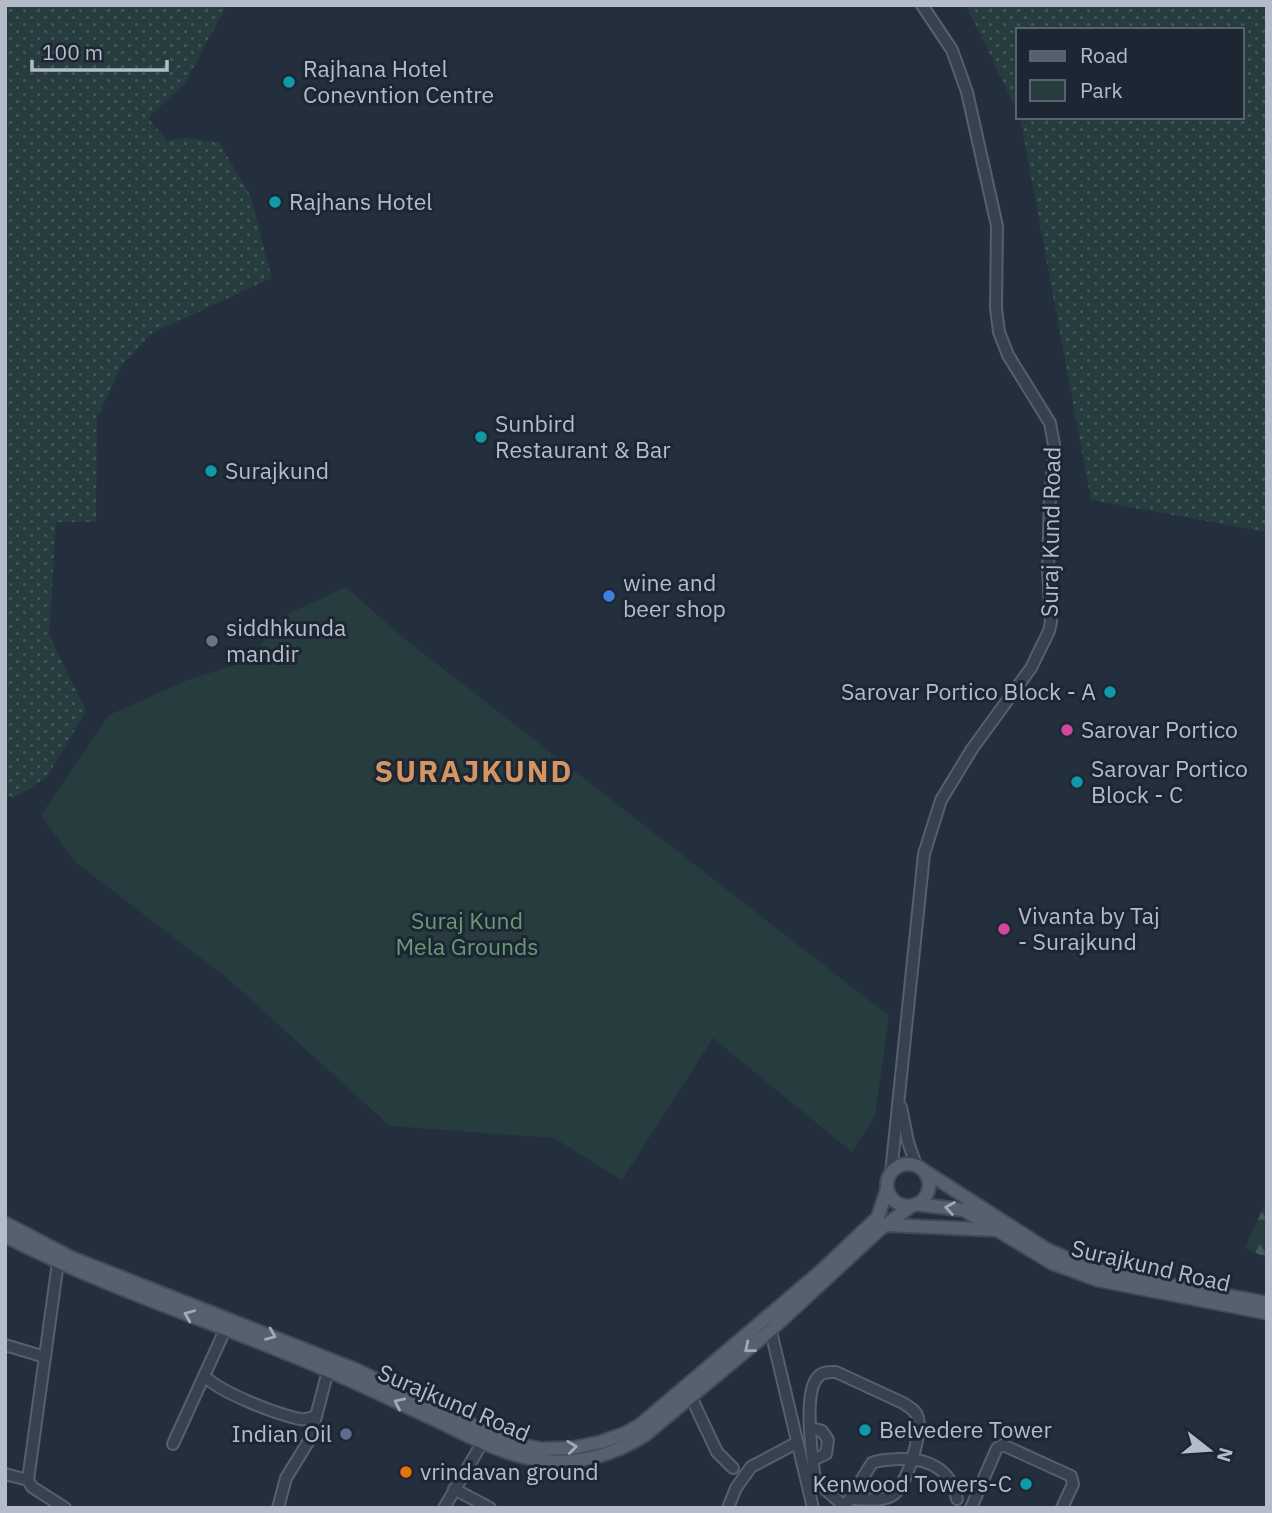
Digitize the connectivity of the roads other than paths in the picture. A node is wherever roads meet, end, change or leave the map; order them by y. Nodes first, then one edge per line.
1 (922, 5) edge
2 (898, 1094) junction
3 (920, 1167) junction
4 (891, 1173) junction
5 (887, 1189) junction
6 (913, 1205) junction
7 (5, 1223) edge
8 (886, 1225) junction
9 (998, 1230) junction
10 (5, 1236) edge
11 (59, 1257) junction
12 (1267, 1303) edge
13 (1267, 1313) edge
14 (770, 1323) junction
15 (225, 1330) junction
16 (5, 1345) edge
17 (45, 1356) junction
18 (328, 1371) junction
19 (204, 1376) junction
20 (691, 1397) junction
21 (316, 1416) junction
22 (811, 1428) junction
23 (486, 1438) junction
24 (796, 1443) junction
25 (173, 1444) dead end
26 (911, 1459) junction
27 (813, 1460) junction
28 (733, 1468) dead end
29 (5, 1475) edge
30 (28, 1480) junction
31 (454, 1489) junction
32 (957, 1499) dead end
33 (844, 1504) edge
34 (65, 1508) edge
35 (278, 1508) edge
36 (444, 1508) edge
37 (490, 1508) edge
38 (727, 1508) edge
39 (813, 1508) edge
40 (971, 1508) edge
41 (1062, 1508) edge

1 - 2 street, Suraj Kund Road
2 - 3 street
2 - 4 street, Suraj Kund Road
3 - 4 main road
3 - 6 main road
3 - 12 main road, Surajkund Road
4 - 5 main road
5 - 6 main road
5 - 14 main road, Surajkund Road
6 - 8 main road, Surajkund Road
9 -> 6 main road, Surajkund Road
7 - 11 main road, Surajkund Road
8 - 9 main road
8 - 14 main road, Surajkund Road
9 - 13 main road, Surajkund Road
10 - 11 main road, Surajkund Road
15 -> 11 main road, Surajkund Road
11 - 17 street
11 -> 23 main road, Surajkund Road
14 -> 20 main road, Surajkund Road
23 -> 14 main road, Surajkund Road
14 - 24 street
15 - 18 main road, Surajkund Road
15 - 19 street
16 - 17 street
17 - 30 street
18 - 21 street
23 -> 18 main road, Surajkund Road
19 - 21 street
19 - 25 street
20 - 23 main road, Surajkund Road
20 - 28 street
21 - 35 street
22 - 26 street
22 - 27 street
22 - 27 street
23 - 31 street
24 - 38 street
24 - 39 street
26 - 32 street
26 - 33 street
26 - 33 street
27 - 33 street
29 - 30 street
30 - 34 street
31 - 36 street
31 - 37 street
40 - 41 street

